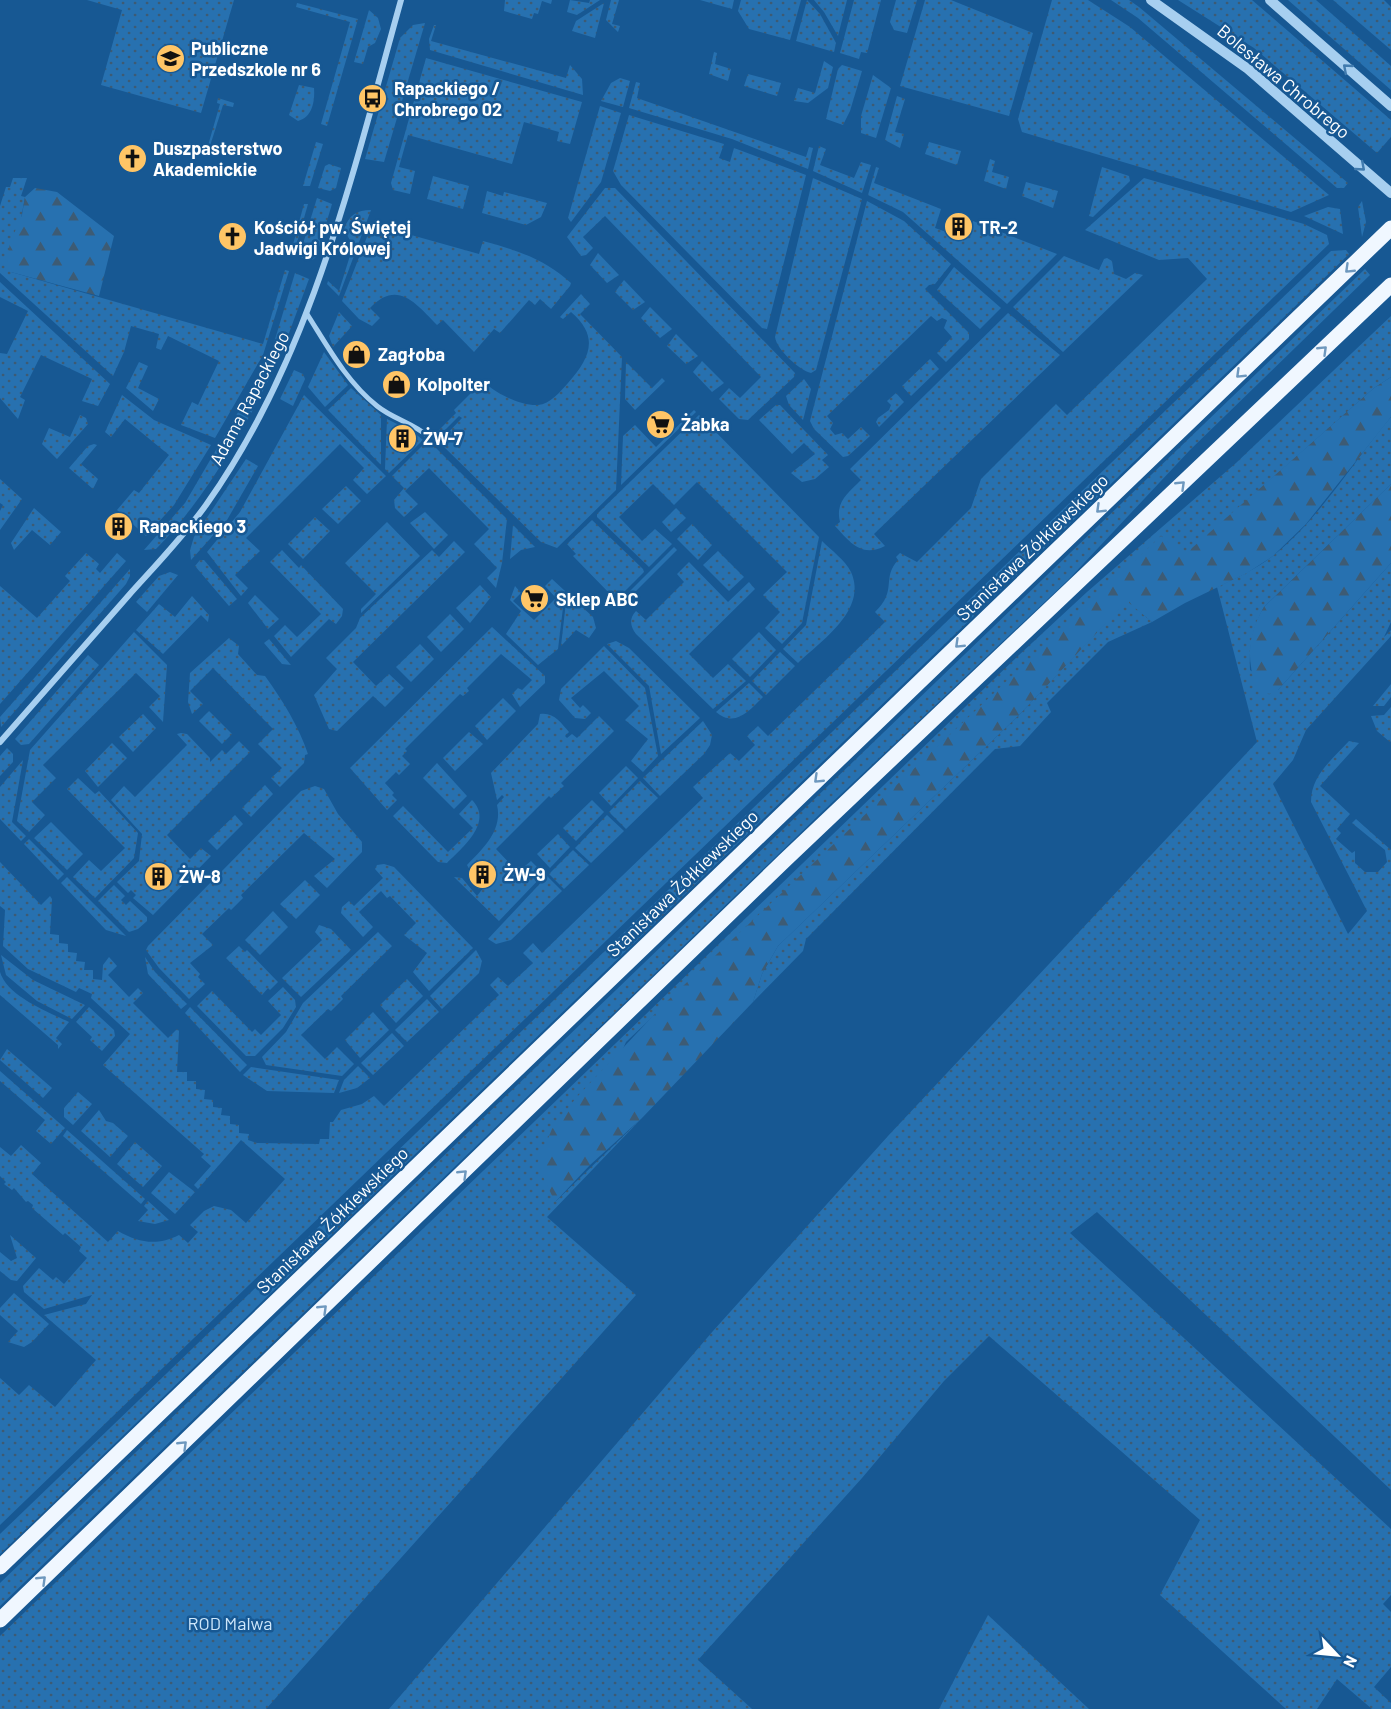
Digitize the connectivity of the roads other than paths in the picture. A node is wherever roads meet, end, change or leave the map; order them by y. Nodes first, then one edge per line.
1 (401, 0) edge
2 (1151, 0) edge
3 (1270, 0) edge
4 (1391, 106) edge
5 (1391, 193) edge
6 (1391, 228) edge
7 (1391, 285) edge
8 (307, 314) junction
9 (429, 437) dead end
10 (0, 742) edge
11 (0, 1567) edge
12 (0, 1620) edge

1 - 8 street, Adama Rapackiego
2 -> 5 street, Bolesława Chrobrego
4 -> 3 street
6 -> 11 main road, Stanisława Żółkiewskiego
12 -> 7 main road
8 - 9 street
8 - 10 street, Adama Rapackiego

